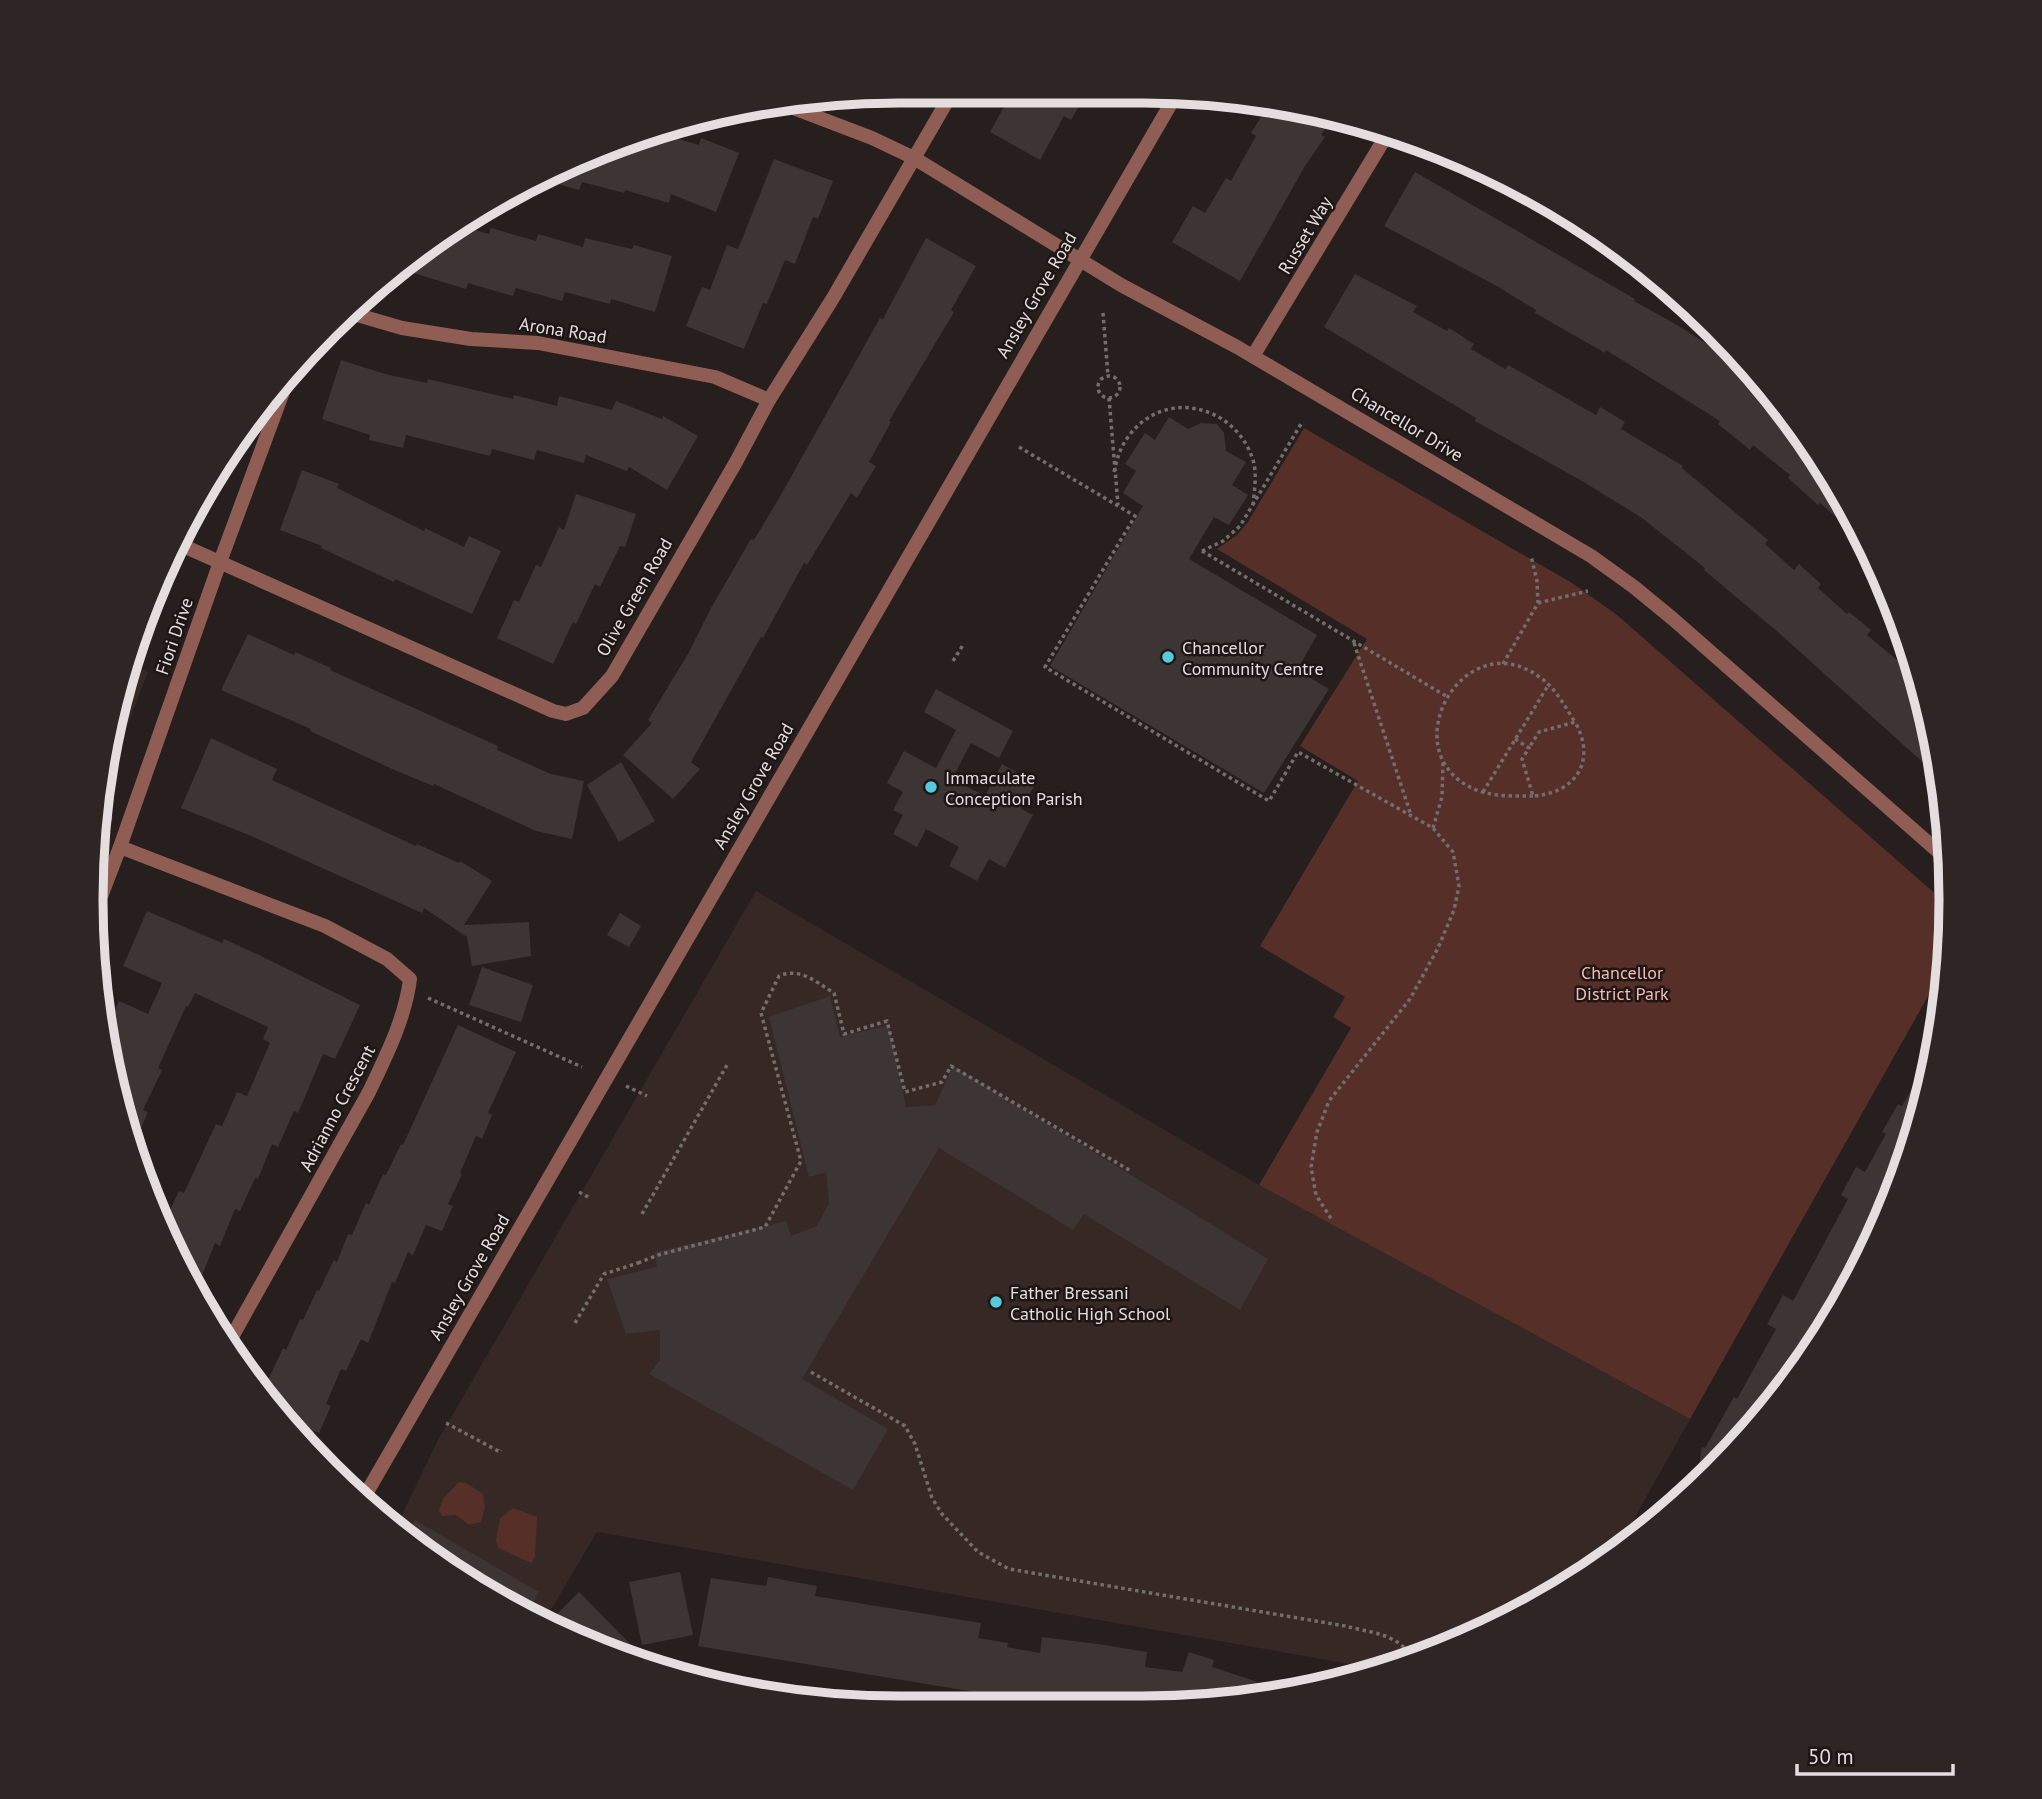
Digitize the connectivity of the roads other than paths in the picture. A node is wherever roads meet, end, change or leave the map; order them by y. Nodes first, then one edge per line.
1 (946, 103) edge
2 (1171, 104) edge
3 (798, 110) edge
4 (1383, 141) edge
5 (914, 158) junction
6 (1080, 259) junction
7 (358, 315) edge
8 (1253, 356) junction
9 (280, 400) edge
10 (769, 400) junction
11 (185, 547) edge
12 (220, 562) junction
13 (120, 847) junction
14 (1937, 851) edge
15 (103, 890) edge
16 (233, 1335) edge
17 (367, 1492) edge

1 - 5 street, Olive Green Road
2 - 6 street, Ansley Grove Road
3 - 5 street, Chancellor Drive
4 - 8 street, Russet Way
5 - 6 street, Chancellor Drive
5 - 10 street, Olive Green Road
6 - 8 street, Chancellor Drive
6 - 17 street, Ansley Grove Road
7 - 10 street, Arona Road
8 - 14 street, Chancellor Drive
9 - 12 street, Fiori Drive
10 - 12 street, Olive Green Road
11 - 12 street, Olive Green Road
12 - 13 street, Fiori Drive
13 - 15 street, Fiori Drive
13 - 16 street, Adrianno Crescent

